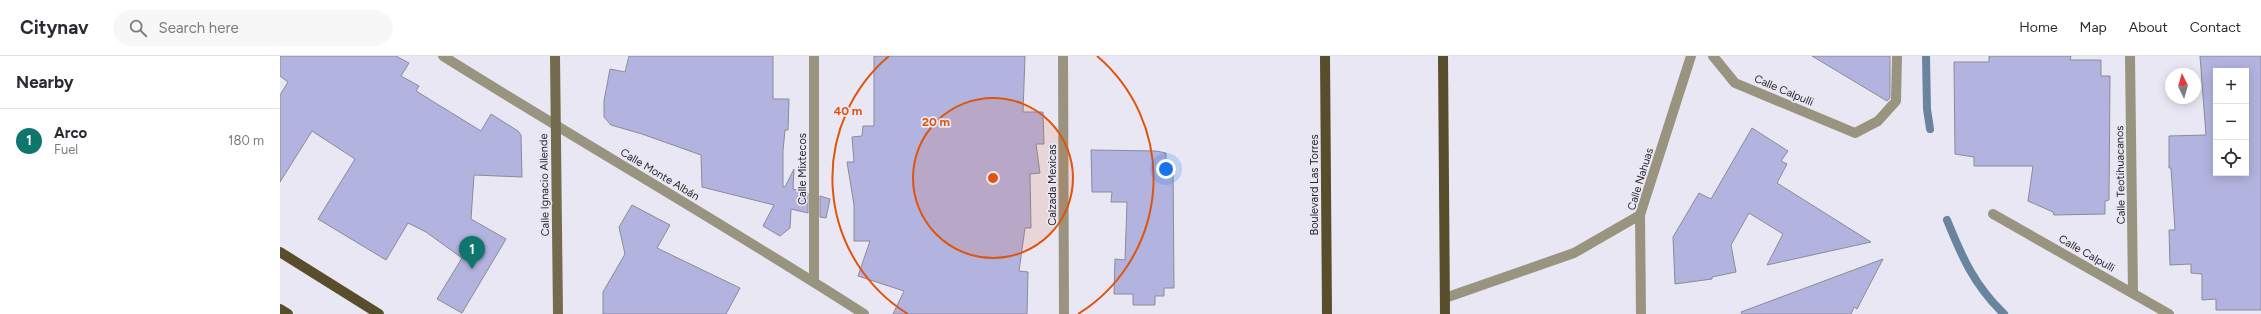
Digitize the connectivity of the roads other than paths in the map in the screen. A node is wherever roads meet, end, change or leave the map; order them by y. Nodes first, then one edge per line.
1 (442, 56) edge
2 (555, 56) edge
3 (814, 56) edge
4 (1063, 56) edge
5 (1325, 56) edge
6 (1443, 56) edge
7 (1692, 56) edge
8 (1713, 56) edge
9 (1896, 56) edge
10 (2130, 56) edge
11 (556, 127) junction
12 (1993, 214) dead end
13 (1640, 215) junction
14 (280, 252) edge
15 (814, 282) junction
16 (2133, 293) junction
17 (1445, 298) junction
18 (280, 309) edge
19 (288, 314) edge
20 (379, 314) edge
21 (558, 314) edge
22 (864, 314) edge
23 (1064, 314) edge
24 (1327, 314) edge
25 (1445, 314) edge
26 (1641, 314) edge
27 (2169, 314) edge

1 - 11 street, Calle Monte Albán
2 - 11 street, Calle Ignacio Allende
3 - 15 street, Calle Mixtecos
4 - 23 street, Calzada Mexicas
5 - 24 main road, Boulevard Las Torres
6 - 17 main road
7 - 13 street, Calle Nahuas
8 - 9 street, Calle Calpulli
10 - 16 street, Calle Teotihuacanos
11 - 15 street, Calle Monte Albán
11 - 21 street, Calle Ignacio Allende
12 - 16 street, Calle Calpulli
13 - 17 street
13 - 26 street, Calle Nahuas
14 - 20 main road
15 - 22 street, Calle Monte Albán
16 - 27 street, Calle Calpulli
17 - 25 main road
18 - 19 main road

